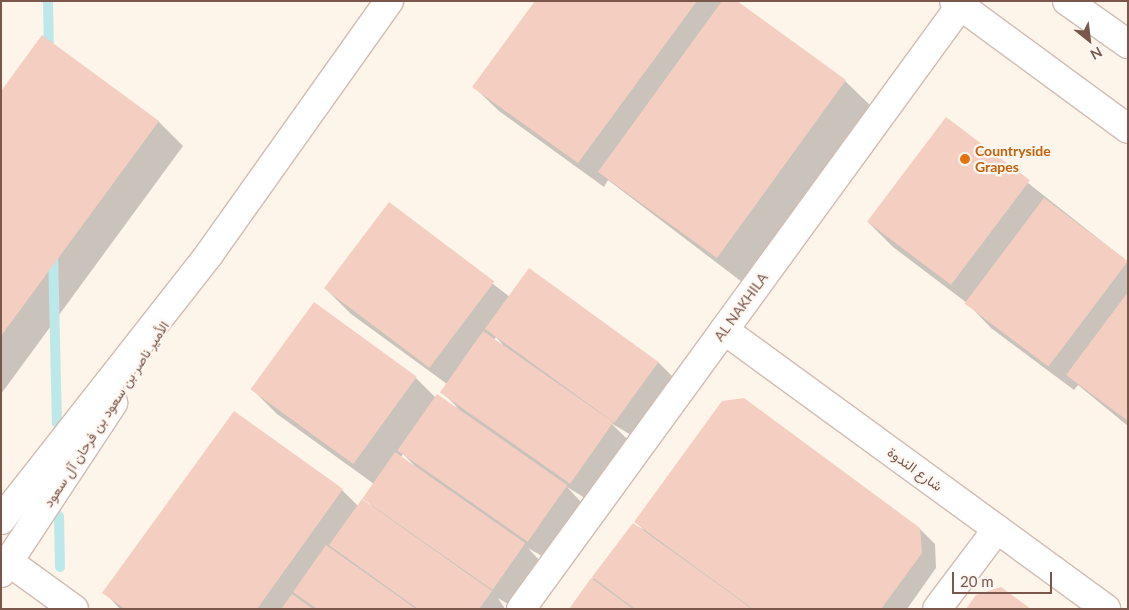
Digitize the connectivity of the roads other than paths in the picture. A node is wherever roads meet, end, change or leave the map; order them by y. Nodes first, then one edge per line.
1 (388, 1) edge
2 (398, 1) edge
3 (1067, 1) edge
4 (957, 4) edge
5 (1128, 44) edge
6 (357, 51) junction
7 (1128, 129) edge
8 (210, 253) junction
9 (724, 330) junction
10 (1, 520) edge
11 (997, 529) junction
12 (5, 567) edge
13 (74, 609) edge
14 (521, 609) edge
15 (937, 609) edge
16 (1106, 609) edge

1 - 6 street, الأمير ناصر بن سعود بن فرحان آل سعود
2 - 6 street, الأمير ناصر بن سعود بن فرحان آل سعود
3 - 5 street
4 - 7 street
4 - 9 street, AL NAKHILA
6 - 8 street, الأمير ناصر بن سعود بن فرحان آل سعود
8 - 10 street, الأمير ناصر بن سعود بن فرحان آل سعود
8 - 12 street, الأمير ناصر بن سعود بن فرحان آل سعود
9 - 11 street, شارع الندوة
9 - 14 street, AL NAKHILA
11 - 15 street
11 - 16 street, شارع الندوة
12 - 13 street

